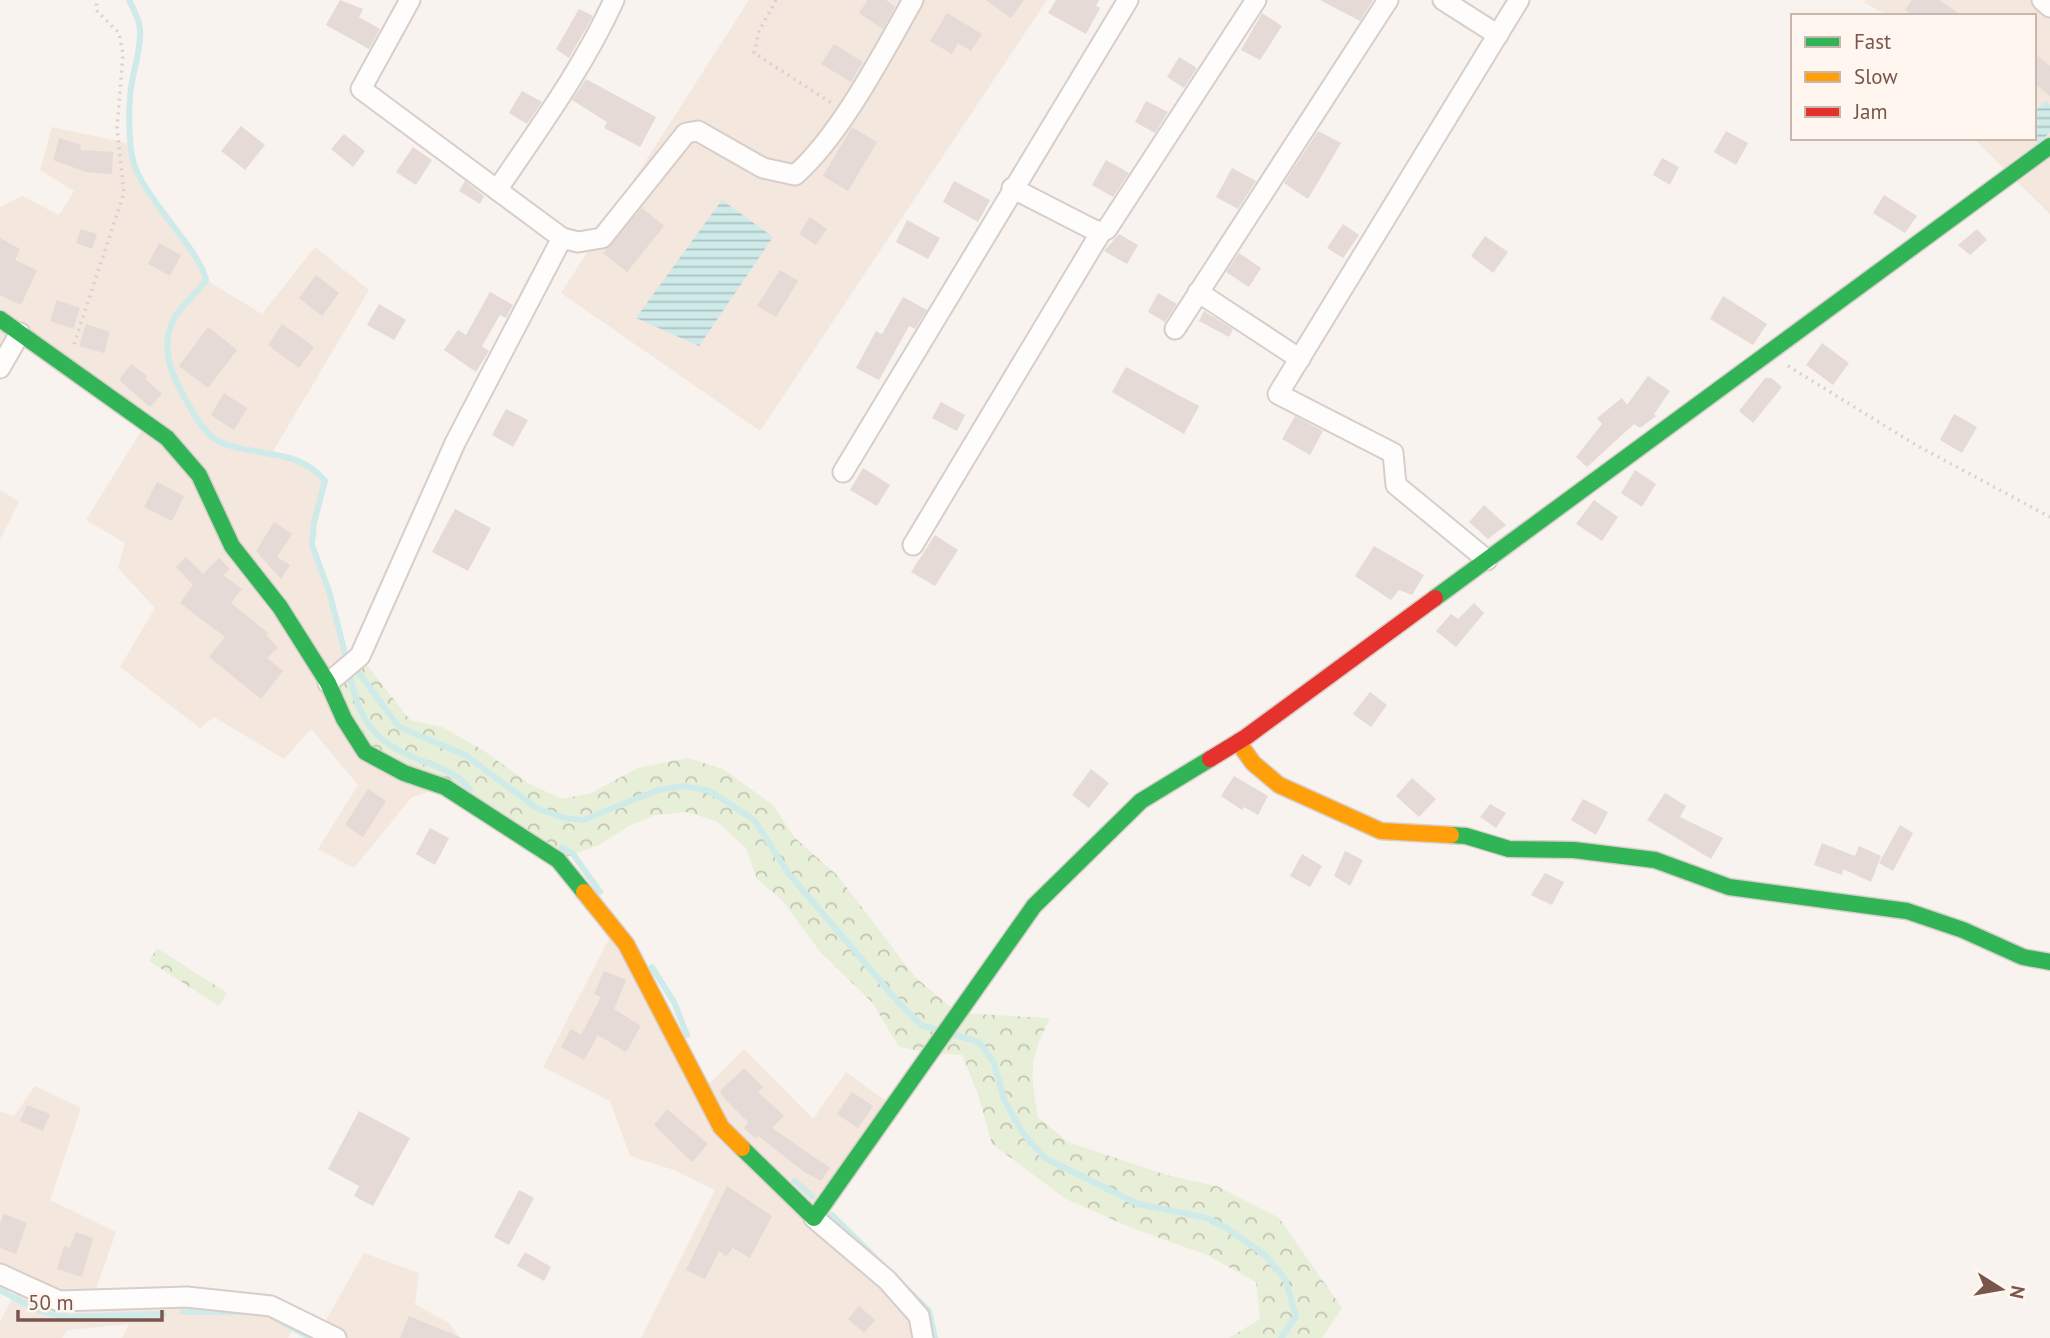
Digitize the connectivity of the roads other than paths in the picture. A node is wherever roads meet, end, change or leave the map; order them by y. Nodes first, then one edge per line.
1 (410, 0) edge
2 (614, 0) edge
3 (914, 0) edge
4 (1128, 0) edge
5 (1256, 0) edge
6 (1388, 0) edge
7 (1443, 0) edge
8 (1519, 0) edge
9 (2042, 0) edge
10 (2050, 7) edge
11 (1498, 35) junction
12 (2050, 146) edge
13 (1013, 188) junction
14 (497, 190) junction
15 (1101, 232) junction
16 (562, 237) junction
17 (1198, 292) junction
18 (0, 320) edge
19 (1175, 328) dead end
20 (20, 333) junction
21 (1300, 359) junction
22 (0, 368) edge
23 (843, 472) dead end
24 (913, 545) dead end
25 (1487, 560) junction
26 (328, 683) junction
27 (1238, 742) junction
28 (2050, 962) edge
29 (814, 1219) junction
30 (0, 1274) edge
31 (336, 1338) edge
32 (923, 1338) edge

1 - 14 street
2 - 14 street
3 - 16 street
4 - 13 street
5 - 15 street
6 - 17 street
7 - 11 street
8 - 11 street
9 - 10 street
11 - 21 street
12 - 25 street
13 - 15 street
13 - 23 street
14 - 16 street
15 - 24 street
16 - 26 street
17 - 19 street
17 - 21 street
18 - 20 street
20 - 22 street
20 - 26 street
21 - 25 street
25 - 27 street
26 - 29 street
27 - 28 street
27 - 29 street
29 - 32 street
30 - 31 street

